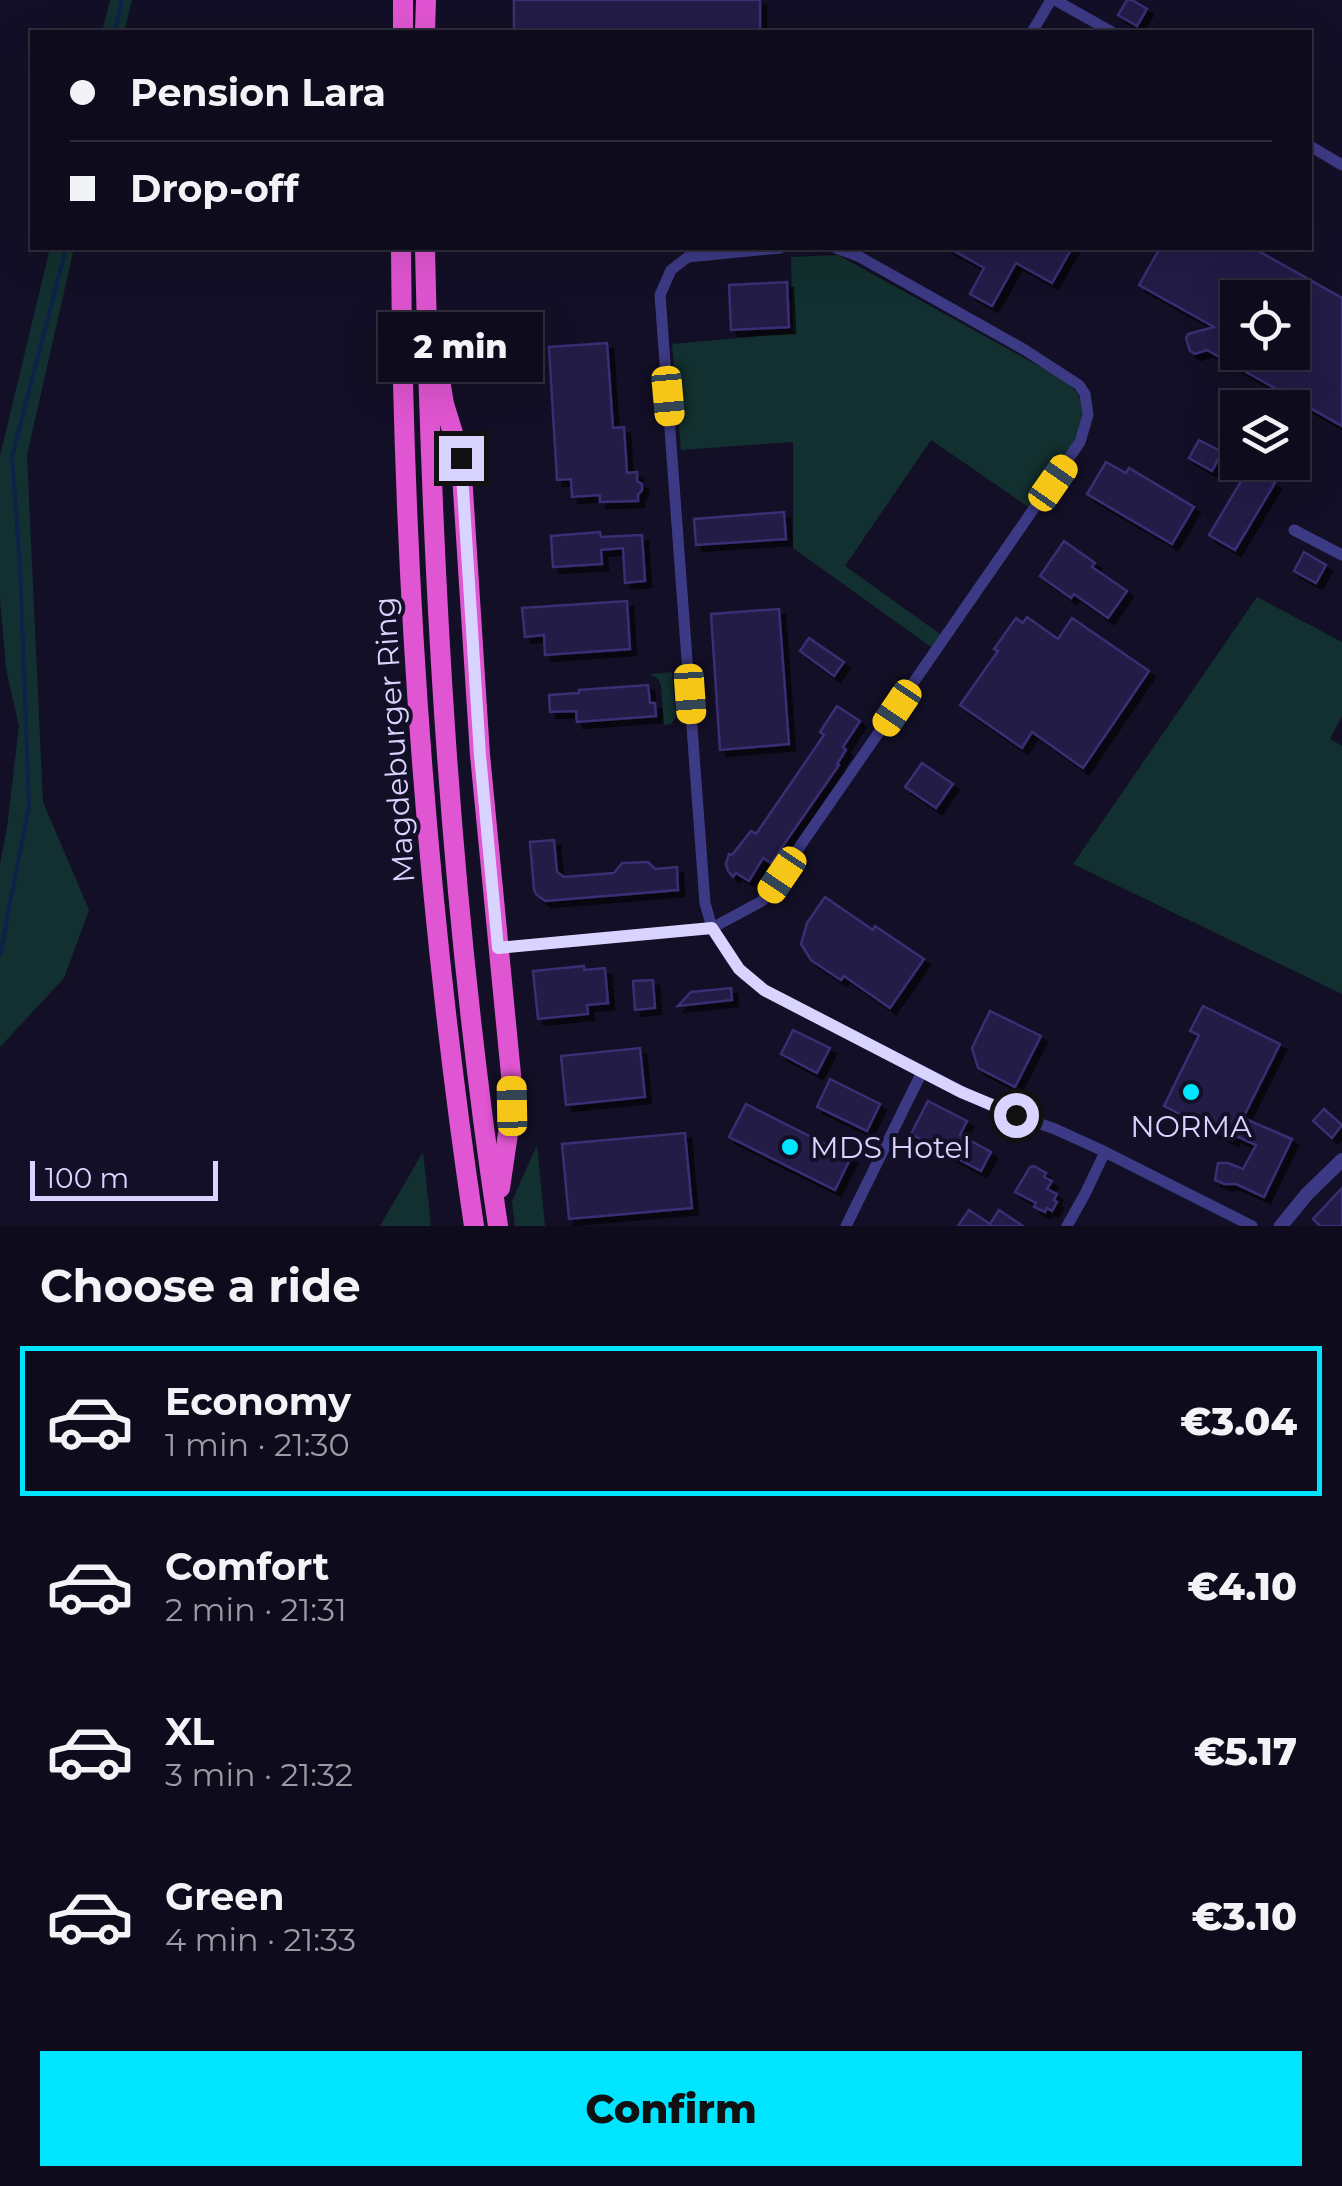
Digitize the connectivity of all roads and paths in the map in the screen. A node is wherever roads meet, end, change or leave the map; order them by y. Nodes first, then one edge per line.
1 (404, 0) edge
2 (426, 0) edge
3 (1053, 0) edge
4 (403, 30) edge
5 (426, 30) edge
6 (1033, 30) edge
7 (1108, 30) edge
8 (1312, 147) edge
9 (1342, 164) edge
10 (401, 250) edge
11 (425, 250) edge
12 (760, 250) edge
13 (842, 250) edge
14 (426, 292) junction
15 (1294, 530) dead end
16 (1342, 555) edge
17 (712, 928) junction
18 (498, 948) junction
19 (922, 1072) junction
20 (1105, 1152) junction
21 (1342, 1160) edge
22 (494, 1204) junction
23 (474, 1226) edge
24 (498, 1226) edge
25 (846, 1226) edge
26 (1067, 1226) edge
27 (1252, 1226) edge
28 (1281, 1226) edge

1 - 4 highway
2 - 5 highway
3 - 6 street
3 - 7 street
8 - 9 street
10 - 23 highway, Magdeburger Ring
11 - 14 highway, Magdeburger Ring
12 - 17 street
13 - 17 street
14 - 18 highway
14 - 22 highway, Magdeburger Ring
15 - 16 street
17 - 18 street
17 - 19 street
18 - 22 highway
19 - 20 street
19 - 25 street
20 - 26 street
20 - 27 street
21 - 28 street
22 - 24 highway, Magdeburger Ring

